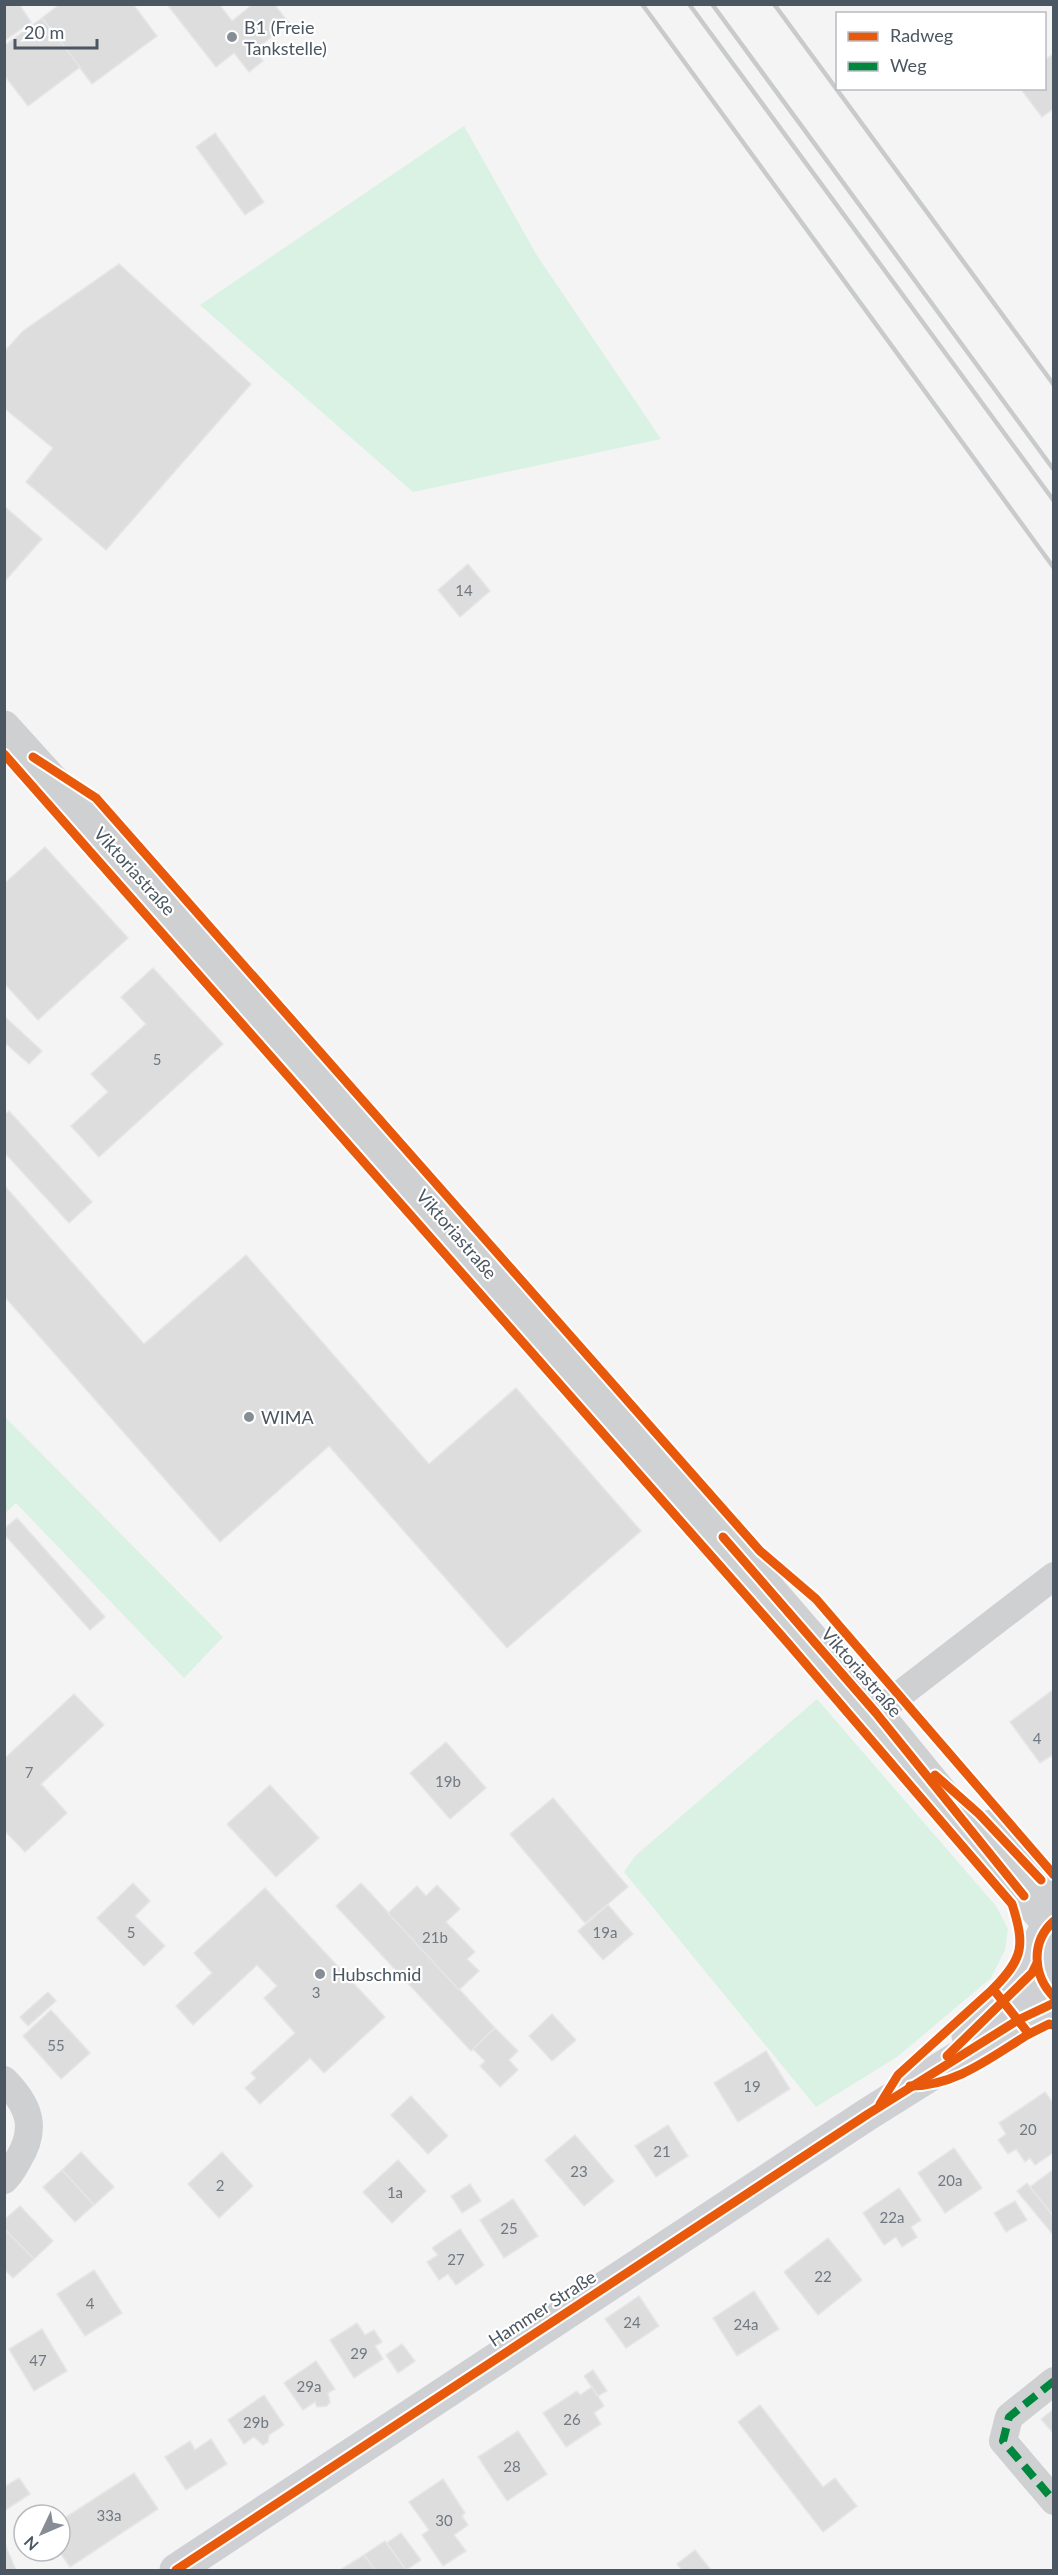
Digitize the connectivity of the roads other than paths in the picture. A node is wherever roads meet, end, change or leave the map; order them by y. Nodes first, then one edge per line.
1 (4, 727) edge
2 (1053, 1576) edge
3 (876, 1713) junction
4 (1052, 1914) edge
5 (1037, 1964) junction
6 (1053, 1997) edge
7 (1053, 2003) edge
8 (928, 2075) junction
9 (4, 2080) edge
10 (4, 2180) edge
11 (1053, 2381) edge
12 (1053, 2501) edge
13 (176, 2571) edge

1 - 3 street, Viktoriastraße
2 - 3 street
3 - 4 street, Viktoriastraße
4 - 5 main road
5 - 6 main road
5 - 8 main road, Hammer Straße
7 - 8 main road, Hammer Straße
8 - 13 main road, Hammer Straße
9 - 10 street
11 - 12 street

